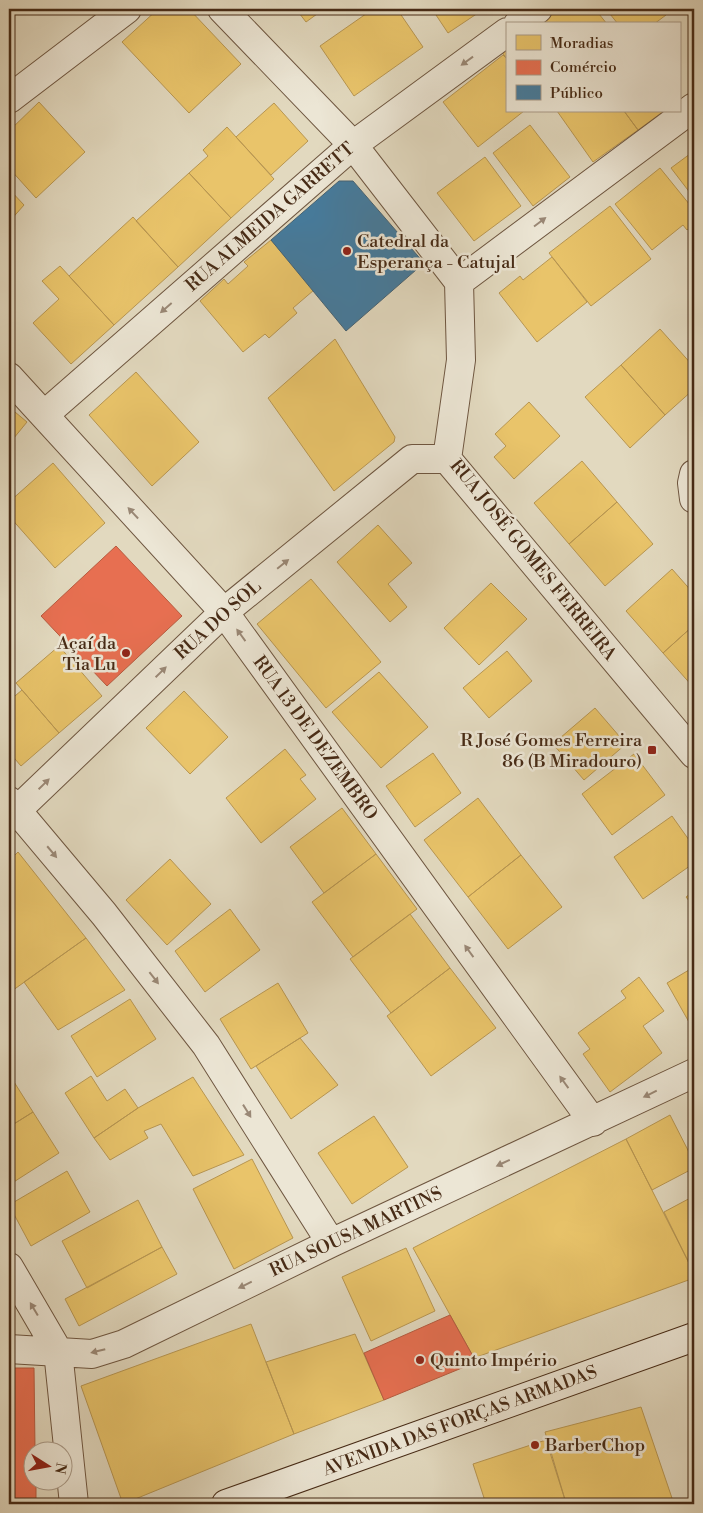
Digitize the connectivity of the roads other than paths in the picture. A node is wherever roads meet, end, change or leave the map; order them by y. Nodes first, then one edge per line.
1 (127, 9) edge
2 (222, 9) edge
3 (538, 9) edge
4 (521, 22) edge
5 (506, 33) edge
6 (9, 99) edge
7 (694, 108) edge
8 (353, 145) junction
9 (459, 282) junction
10 (9, 376) edge
11 (44, 415) junction
12 (447, 459) junction
13 (694, 474) edge
14 (694, 499) edge
15 (224, 612) junction
16 (694, 754) edge
17 (11, 810) edge
18 (694, 1073) edge
19 (593, 1122) junction
20 (331, 1243) junction
21 (9, 1267) edge
22 (694, 1337) edge
23 (9, 1349) edge
24 (58, 1351) junction
25 (74, 1504) edge
26 (226, 1504) edge

1 - 6 street
2 - 8 street
3 - 4 street
5 -> 8 street, RUA ALMEIDA GARRETT
9 -> 7 street
8 - 9 street
8 -> 11 street, RUA ALMEIDA GARRETT
9 - 12 street, RUA JOSÉ GOMES FERREIRA
10 - 11 street, RUA 13 DE DEZEMBRO
15 -> 11 street, RUA 13 DE DEZEMBRO
15 -> 12 street, RUA DO SOL
12 - 16 street, RUA JOSÉ GOMES FERREIRA
13 - 14 street
17 -> 15 street, RUA DO SOL
19 -> 15 street, RUA 13 DE DEZEMBRO
17 -> 20 street
18 -> 19 street, RUA SOUSA MARTINS
19 -> 20 street, RUA SOUSA MARTINS
20 -> 24 street, RUA SOUSA MARTINS
24 -> 21 street
22 - 26 street, AVENIDA DAS FORÇAS ARMADAS
23 - 24 street, RUA SOUSA MARTINS
24 - 25 street

